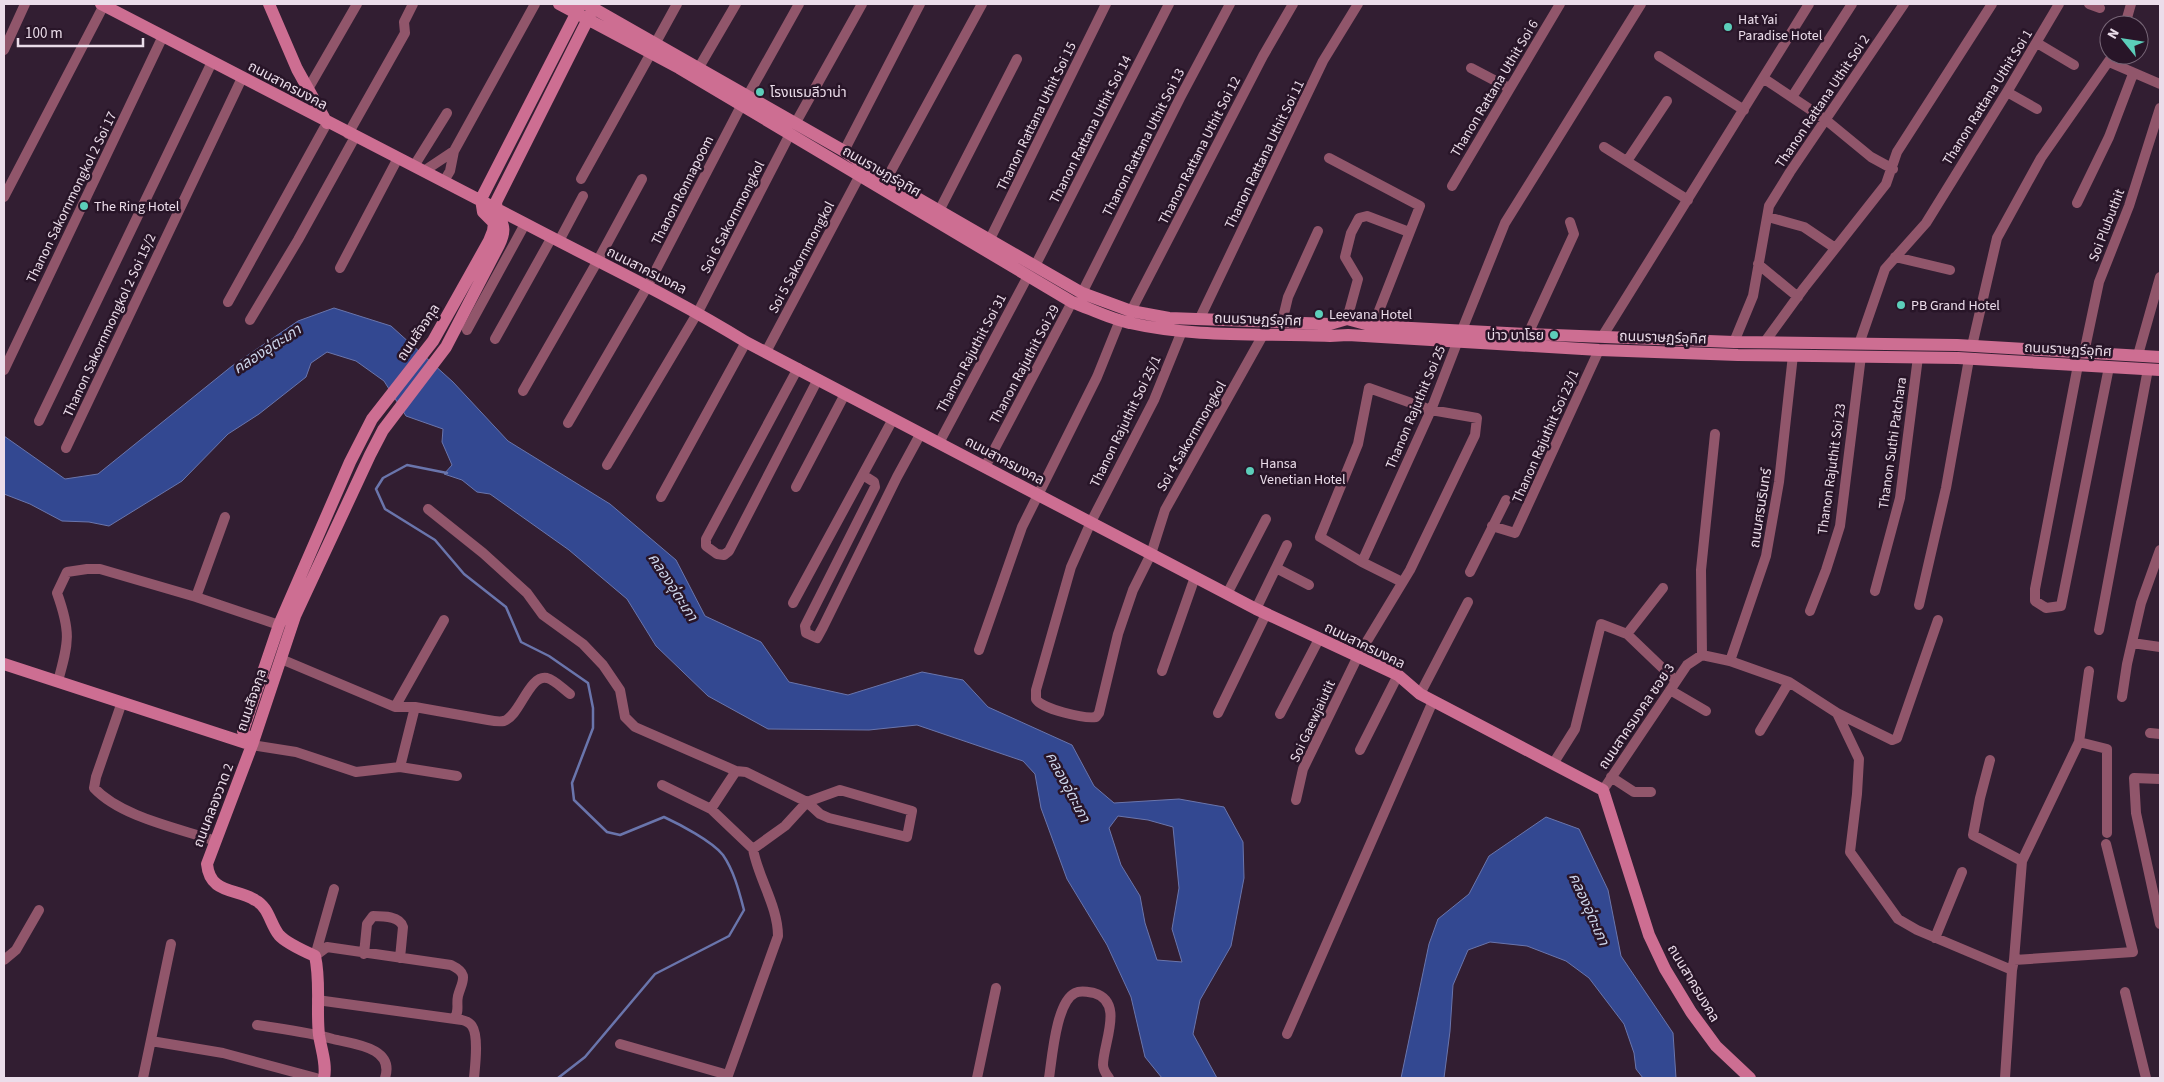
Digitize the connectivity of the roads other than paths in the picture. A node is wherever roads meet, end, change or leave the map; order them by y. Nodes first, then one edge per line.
1 (25, 4) edge
2 (269, 4) edge
3 (357, 4) edge
4 (413, 4) edge
5 (535, 4) edge
6 (559, 4) edge
7 (677, 4) edge
8 (736, 4) edge
9 (799, 4) edge
10 (862, 4) edge
11 (920, 4) edge
12 (982, 4) edge
13 (1106, 4) edge
14 (1169, 4) edge
15 (1230, 4) edge
16 (1293, 4) edge
17 (1358, 4) edge
18 (1560, 4) edge
19 (1641, 4) edge
20 (1809, 4) edge
21 (1852, 4) edge
22 (1904, 4) edge
23 (1992, 4) edge
24 (2059, 4) edge
25 (2089, 4) edge
26 (102, 5) edge
27 (592, 5) edge
28 (578, 8) edge
29 (2100, 8) dead end
30 (587, 20) junction
31 (163, 36) junction
32 (2037, 43) junction
33 (653, 48) junction
34 (4, 50) edge
35 (1659, 56) dead end
36 (1017, 59) dead end
37 (212, 62) junction
38 (2074, 65) dead end
39 (2107, 65) edge
40 (2120, 65) edge
41 (1471, 68) dead end
42 (698, 69) junction
43 (2133, 74) junction
44 (242, 78) junction
45 (1763, 78) junction
46 (2160, 84) edge
47 (1509, 88) junction
48 (308, 89) junction
49 (2007, 92) junction
50 (1792, 97) junction
51 (744, 101) junction
52 (1667, 101) dead end
53 (2160, 108) edge
54 (2037, 109) dead end
55 (1744, 110) junction
56 (447, 113) dead end
57 (1826, 120) junction
58 (327, 122) junction
59 (793, 129) junction
60 (352, 136) junction
61 (1604, 148) dead end
62 (454, 151) junction
63 (844, 152) junction
64 (398, 158) junction
65 (1329, 158) dead end
66 (1626, 162) junction
67 (419, 169) junction
68 (1892, 169) junction
69 (860, 175) junction
70 (581, 179) dead end
71 (642, 179) dead end
72 (886, 180) junction
73 (444, 181) junction
74 (1452, 186) dead end
75 (583, 196) dead end
76 (4, 198) edge
77 (481, 199) junction
78 (1688, 200) junction
79 (916, 203) junction
80 (2077, 203) dead end
81 (497, 209) junction
82 (939, 211) junction
83 (1768, 216) junction
84 (1570, 222) dead end
85 (525, 224) junction
86 (1318, 231) dead end
87 (1409, 232) junction
88 (555, 239) junction
89 (990, 239) junction
90 (1835, 248) junction
91 (1895, 257) junction
92 (597, 262) junction
93 (1758, 264) junction
94 (340, 268) dead end
95 (1950, 270) dead end
96 (1031, 271) junction
97 (2160, 277) edge
98 (647, 287) junction
99 (1077, 297) junction
100 (1798, 297) junction
101 (228, 302) dead end
102 (1131, 311) junction
103 (698, 312) junction
104 (1347, 319) junction
105 (250, 320) dead end
106 (1120, 320) junction
107 (1199, 320) junction
108 (1282, 322) junction
109 (1373, 326) junction
110 (467, 330) dead end
111 (1330, 330) junction
112 (1462, 330) junction
113 (1182, 331) junction
114 (1528, 334) junction
115 (1263, 335) junction
116 (1602, 337) junction
117 (494, 339) dead end
118 (746, 342) junction
119 (1734, 342) junction
120 (1457, 343) junction
121 (1764, 343) junction
122 (1972, 346) junction
123 (1599, 350) junction
124 (1860, 350) junction
125 (766, 352) junction
126 (2084, 353) junction
127 (1793, 355) junction
128 (2138, 355) junction
129 (2030, 356) junction
130 (1918, 357) junction
131 (2160, 357) edge
132 (1969, 359) junction
133 (2078, 365) junction
134 (2110, 367) junction
135 (798, 368) junction
136 (2154, 369) edge
137 (4, 370) edge
138 (818, 379) junction
139 (523, 391) dead end
140 (845, 394) junction
141 (1431, 410) junction
142 (893, 419) junction
143 (38, 421) dead end
144 (568, 424) dead end
145 (921, 433) junction
146 (1715, 434) dead end
147 (939, 443) junction
148 (66, 448) dead end
149 (607, 465) dead end
150 (985, 467) junction
151 (863, 475) junction
152 (796, 487) dead end
153 (1037, 494) junction
154 (661, 497) dead end
155 (1506, 500) dead end
156 (428, 509) dead end
157 (225, 517) dead end
158 (1266, 519) dead end
159 (1091, 522) junction
160 (1492, 526) junction
161 (1287, 545) dead end
162 (2160, 550) edge
163 (1151, 554) junction
164 (1362, 562) junction
165 (1276, 568) junction
166 (1470, 572) dead end
167 (1195, 577) junction
168 (1402, 582) junction
169 (1309, 585) dead end
170 (1663, 588) dead end
171 (1875, 591) dead end
172 (1227, 594) junction
173 (196, 598) junction
174 (1468, 602) dead end
175 (793, 603) dead end
176 (1919, 606) dead end
177 (1261, 611) junction
178 (1810, 611) dead end
179 (444, 620) dead end
180 (1938, 620) dead end
181 (279, 625) junction
182 (2099, 630) dead end
183 (1627, 634) junction
184 (1319, 639) junction
185 (2132, 643) junction
186 (2160, 646) edge
187 (979, 650) dead end
188 (1702, 655) junction
189 (1358, 656) junction
190 (281, 659) junction
191 (1730, 660) junction
192 (4, 664) edge
193 (1162, 670) dead end
194 (2090, 671) dead end
195 (1398, 675) junction
196 (58, 681) junction
197 (1789, 682) junction
198 (1673, 686) junction
199 (570, 694) dead end
200 (1420, 694) junction
201 (2122, 697) dead end
202 (1433, 701) junction
203 (122, 702) junction
204 (395, 707) junction
205 (416, 707) junction
206 (1706, 711) dead end
207 (1218, 713) dead end
208 (1280, 714) dead end
209 (1837, 714) junction
210 (1096, 717) joint
211 (1760, 732) dead end
212 (2079, 742) junction
213 (252, 745) junction
214 (1360, 750) dead end
215 (1990, 760) dead end
216 (1553, 764) junction
217 (400, 767) junction
218 (736, 771) junction
219 (457, 776) dead end
220 (1612, 777) junction
221 (2158, 779) edge
222 (662, 785) dead end
223 (1603, 790) junction
224 (1651, 792) dead end
225 (1296, 800) dead end
226 (807, 802) junction
227 (711, 809) junction
228 (2107, 833) dead end
229 (216, 841) junction
230 (2106, 844) dead end
231 (753, 849) junction
232 (2022, 861) junction
233 (1962, 872) dead end
234 (334, 889) dead end
235 (39, 910) dead end
236 (2160, 924) edge
237 (1935, 938) junction
238 (171, 944) dead end
239 (364, 954) junction
240 (315, 956) junction
241 (400, 958) junction
242 (4, 960) edge
243 (2013, 965) junction
244 (996, 988) dead end
245 (2125, 992) dead end
246 (318, 1000) junction
247 (454, 1019) junction
248 (257, 1025) dead end
249 (319, 1034) junction
250 (1287, 1034) dead end
251 (151, 1041) junction
252 (620, 1044) dead end
253 (727, 1077) edge
254 (143, 1078) edge
255 (316, 1078) edge
256 (324, 1078) edge
257 (385, 1078) edge
258 (474, 1078) edge
259 (977, 1078) edge
260 (1049, 1078) edge
261 (1109, 1078) edge
262 (1750, 1078) edge
263 (2006, 1078) edge
264 (2146, 1078) edge

1 - 34 street
2 - 48 street
3 - 48 street
4 - 60 street
5 - 62 street
6 - 28 street, ถนนราษฏร์อุทิศ
7 - 33 street
8 - 42 street
9 - 51 street, Thanon Ronnapoom
10 - 59 street, Soi 6 Sakornmongkol
11 - 63 street
12 - 72 street
13 - 89 street, Thanon Rattana Uthit Soi 15
14 - 96 street, Thanon Rattana Uthit Soi 14
15 - 99 street, Thanon Rattana Uthit Soi 13
16 - 102 street, Thanon Rattana Uthit Soi 12
17 - 107 street, Thanon Rattana Uthit Soi 11
18 - 47 street, Thanon Rattana Uthit Soi 6
19 - 112 street
20 - 45 street
21 - 50 street
22 - 57 street, Thanon Rattana Uthit Soi 2
23 - 68 street
24 - 32 street, Thanon Rattana Uthit Soi 1
25 - 29 street
26 - 31 street, ถนนสาครมงคล
26 - 76 street
27 - 30 street
27 - 33 street, ถนนราษฏร์อุทิศ
28 - 30 street, ถนนราษฏร์อุทิศ
28 - 77 street
30 - 33 street, ถนนราษฏร์อุทิศ
30 - 81 street
31 - 37 street, ถนนสาครมงคล
31 - 137 street, Thanon Sakornmongkol 2 Soi 17
32 - 38 street
32 - 49 street, Thanon Rattana Uthit Soi 1
33 - 42 street, ถนนราษฏร์อุทิศ
33 - 51 street, ถนนราษฏร์อุทิศ
33 - 70 street
35 - 55 street
36 - 82 street
37 - 44 street, ถนนสาครมงคล
37 - 143 street
39 - 122 street
40 - 43 street
41 - 47 street
42 - 51 street, ถนนราษฏร์อุทิศ
43 - 46 street
43 - 80 street
44 - 58 street, ถนนสาครมงคล
44 - 148 street, Thanon Sakornmongkol 2 Soi 15/2
45 - 50 street
45 - 55 street
47 - 74 street, Thanon Rattana Uthit Soi 6
48 - 58 street
49 - 54 street
49 - 91 street, Thanon Rattana Uthit Soi 1
50 - 57 street
51 - 59 street, ถนนราษฏร์อุทิศ
51 - 98 street, Thanon Ronnapoom
52 - 66 street
53 - 126 street, Soi Plubuthit
55 - 78 street
56 - 67 street
57 - 68 street
57 - 83 street, Thanon Rattana Uthit Soi 2
58 - 60 street, ถนนสาครมงคล
58 - 101 street
59 - 63 street, ถนนราษฏร์อุทิศ
59 - 69 street, ถนนราษฏร์อุทิศ
59 - 103 street, Soi 6 Sakornmongkol
60 - 64 street, ถนนสาครมงคล
60 - 105 street
61 - 66 street
62 - 67 street
62 - 73 street
63 - 72 street, ถนนราษฏร์อุทิศ
64 - 67 street, ถนนสาครมงคล
64 - 94 street
65 - 87 street
66 - 78 street
67 - 73 street, ถนนสาครมงคล
68 - 90 street
69 - 79 street, ถนนราษฏร์อุทิศ
69 - 125 street, Soi 5 Sakornmongkol
71 - 92 street
72 - 79 street, ถนนราษฏร์อุทิศ
73 - 77 street, ถนนสาครมงคล
75 - 88 street
77 - 81 street, ถนนสาครมงคล
77 - 181 street, ถนนสัจจกุล
78 - 116 street
79 - 82 street, ถนนราษฏร์อุทิศ
79 - 96 street, ถนนราษฏร์อุทิศ
81 - 85 street, ถนนสาครมงคล
81 - 190 street, ถนนสัจจกุล
82 - 89 street, ถนนราษฏร์อุทิศ
83 - 90 street
83 - 93 street, Thanon Rattana Uthit Soi 2
84 - 114 street
85 - 88 street, ถนนสาครมงคล
85 - 110 street
86 - 108 street
87 - 104 street
87 - 109 street
88 - 92 street, ถนนสาครมงคล
88 - 117 street
89 - 96 street, ถนนราษฏร์อุทิศ
90 - 100 street
91 - 95 street
91 - 124 street, Thanon Rajuthit Soi 23
92 - 98 street, ถนนสาครมงคล
92 - 139 street
93 - 100 street
93 - 119 street, Thanon Rattana Uthit Soi 2
96 - 99 street, ถนนราษฏร์อุทิศ
96 - 147 street, Thanon Rajuthit Soi 31
97 - 128 street
98 - 103 street, ถนนสาครมงคล
98 - 144 street, Thanon Ronnapoom
99 - 102 street, ถนนราษฏร์อุทิศ
99 - 106 street, ถนนราษฏร์อุทิศ
99 - 150 street, Thanon Rajuthit Soi 29
100 - 121 street
102 - 107 street, ถนนราษฏร์อุทิศ
103 - 118 street, ถนนสาครมงคล
103 - 149 street, Soi 6 Sakornmongkol
104 - 109 street, ถนนราษฏร์อุทิศ
104 - 111 street, ถนนราษฏร์อุทิศ
106 - 113 street, ถนนราษฏร์อุทิศ
106 - 153 street
107 - 108 street, ถนนราษฏร์อุทิศ
108 - 111 street, ถนนราษฏร์อุทิศ
109 - 112 street, ถนนราษฏร์อุทิศ
111 - 115 street, ถนนราษฏร์อุทิศ
111 - 120 street, ถนนราษฏร์อุทิศ
112 - 114 street, ถนนราษฏร์อุทิศ
113 - 115 street, ถนนราษฏร์อุทิศ
113 - 159 street, Thanon Rajuthit Soi 25/1
114 - 116 street, ถนนราษฏร์อุทิศ
115 - 163 street, Soi 4 Sakornmongkol
116 - 119 street, ถนนราษฏร์อุทิศ
118 - 125 street, ถนนสาครมงคล
118 - 154 street
119 - 121 street, ถนนราษฏร์อุทิศ
120 - 123 street, ถนนราษฏร์อุทิศ
120 - 141 street, Thanon Rajuthit Soi 25
121 - 124 street, ถนนราษฏร์อุทิศ
122 - 124 street, ถนนราษฏร์อุทิศ
122 - 129 street, ถนนราษฏร์อุทิศ
123 - 127 street, ถนนราษฏร์อุทิศ
123 - 160 street, Thanon Rajuthit Soi 23/1
124 - 127 street, ถนนราษฏร์อุทิศ
124 - 130 street, ถนนราษฏร์อุทิศ
124 - 178 street, Thanon Rajuthit Soi 23
125 - 135 street, ถนนสาครมงคล
126 - 128 street, ถนนราษฏร์อุทิศ
126 - 129 street, ถนนราษฏร์อุทิศ
127 - 191 street, ถนนศรนรินทร์
128 - 131 street, ถนนราษฏร์อุทิศ
129 - 132 street, ถนนราษฏร์อุทิศ
129 - 133 street, ถนนราษฏร์อุทิศ
130 - 132 street, ถนนราษฏร์อุทิศ
130 - 171 street, Thanon Suthi Patchara
132 - 176 street
133 - 134 street, ถนนราษฏร์อุทิศ
133 - 134 street
134 - 136 street, ถนนราษฏร์อุทิศ
135 - 138 street, ถนนสาครมงคล
135 - 138 street
136 - 182 street
138 - 140 street, ถนนสาครมงคล
140 - 142 street, ถนนสาครมงคล
140 - 152 street
141 - 164 street, Thanon Rajuthit Soi 25
141 - 164 street
141 - 168 street, Soi Gaewjaiutit
142 - 145 street, ถนนสาครมงคล
142 - 151 street
145 - 147 street, ถนนสาครมงคล
145 - 151 street
146 - 188 street
147 - 150 street, ถนนสาครมงคล
150 - 153 street, ถนนสาครมงคล
151 - 175 street
153 - 159 street, ถนนสาครมงคล
153 - 187 street
155 - 160 street
156 - 218 street
157 - 173 street
158 - 172 street
159 - 163 street, ถนนสาครมงคล
159 - 210 street, Thanon Rajuthit Soi 25/1
160 - 166 street
161 - 165 street
162 - 185 street
163 - 167 street, ถนนสาครมงคล
163 - 210 street, Soi 4 Sakornmongkol
164 - 168 street
165 - 169 street
165 - 177 street
167 - 172 street, ถนนสาครมงคล
167 - 193 street
168 - 189 street, Soi Gaewjaiutit
170 - 183 street
172 - 177 street, ถนนสาครมงคล
173 - 181 street
173 - 196 street
174 - 200 street
177 - 184 street, ถนนสาครมงคล
177 - 207 street
179 - 204 street
180 - 209 street
181 - 213 street, ถนนสัจจกุล
183 - 198 street
183 - 216 street
184 - 189 street, ถนนสาครมงคล
184 - 208 street
185 - 186 street
185 - 201 street
188 - 191 street
188 - 198 street, ถนนสาครมงคล ซอย 3
189 - 195 street, ถนนสาครมงคล
189 - 225 street, Soi Gaewjaiutit
190 - 204 street
190 - 213 street, ถนนสัจจกุล
191 - 197 street
192 - 196 street
194 - 212 street
195 - 200 street, ถนนสาครมงคล
195 - 214 street
196 - 203 street
197 - 209 street
197 - 211 street
198 - 206 street
198 - 220 street, ถนนสาครมงคล ซอย 3
199 - 205 street
200 - 202 street, ถนนสาครมงคล
202 - 216 street, ถนนสาครมงคล
202 - 250 street
203 - 213 street
203 - 229 street
204 - 205 street
205 - 217 street
209 - 237 street
212 - 228 street
212 - 232 street
213 - 217 street
213 - 229 street, ถนนคลองวาด 2
215 - 232 street
216 - 223 street, ถนนสาครมงคล
217 - 219 street
218 - 226 street
218 - 227 street
220 - 223 street, ถนนสาครมงคล ซอย 3
220 - 224 street
221 - 236 street
222 - 227 street
223 - 262 street, ถนนสาครมงคล
226 - 226 street
226 - 231 street
227 - 231 street
229 - 240 street, ถนนคลองวาด 2
230 - 243 street
231 - 253 street
232 - 243 street
233 - 237 street
234 - 240 street
235 - 242 street
237 - 243 street
238 - 251 street
239 - 240 street
239 - 241 street
239 - 241 street
240 - 246 street
241 - 247 street
243 - 263 street
244 - 259 street
245 - 264 street
246 - 247 street
246 - 249 street
247 - 258 street
248 - 249 street
249 - 256 street
249 - 257 street
251 - 254 street
251 - 255 street
252 - 253 street
260 - 261 street

